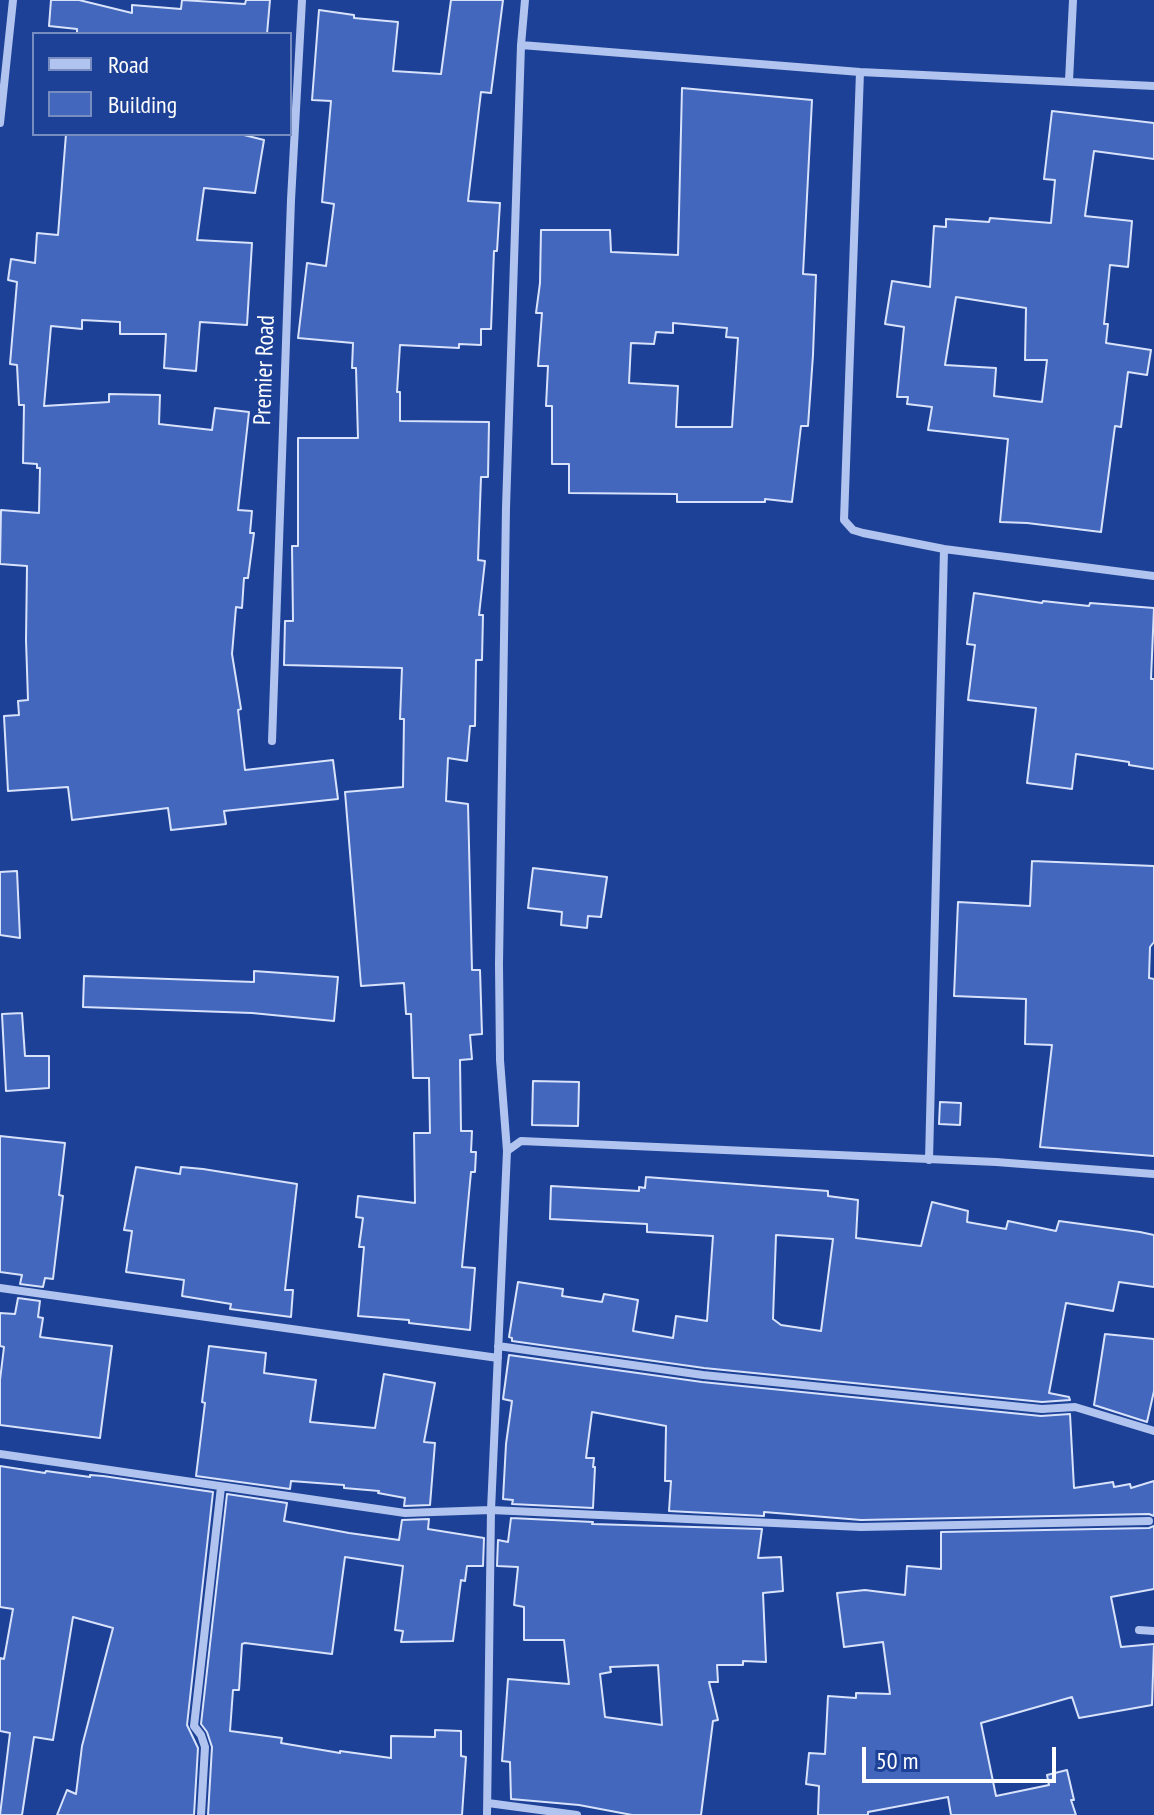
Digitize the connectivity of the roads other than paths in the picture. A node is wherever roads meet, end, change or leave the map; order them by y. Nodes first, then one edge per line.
1 (13, 0) edge
2 (302, 0) edge
3 (525, 0) edge
4 (1073, 0) edge
5 (521, 45) junction
6 (860, 72) junction
7 (1069, 81) junction
8 (1154, 86) edge
9 (0, 123) edge
10 (944, 549) junction
11 (1154, 576) edge
12 (272, 741) dead end
13 (507, 1151) junction
14 (929, 1160) junction
15 (1154, 1174) edge
16 (0, 1288) edge
17 (498, 1346) junction
18 (498, 1358) junction
19 (1154, 1431) edge
20 (0, 1454) edge
21 (221, 1487) junction
22 (491, 1510) junction
23 (1149, 1521) dead end
24 (1139, 1630) dead end
25 (1154, 1631) edge
26 (488, 1803) junction
27 (201, 1815) edge
28 (487, 1815) edge
29 (577, 1815) edge

1 - 9 street
2 - 12 street, Premier Road
3 - 5 street
4 - 7 street
5 - 6 street
5 - 13 street
6 - 7 street
6 - 10 street
7 - 8 street
10 - 11 street
10 - 14 street
13 - 14 street
13 - 17 street
14 - 15 street
16 - 18 street
17 - 18 street
17 - 19 street
18 - 22 street
20 - 21 street
21 - 22 street
21 - 27 street
22 - 23 street
22 - 26 street
24 - 25 street
26 - 28 street
26 - 29 street

